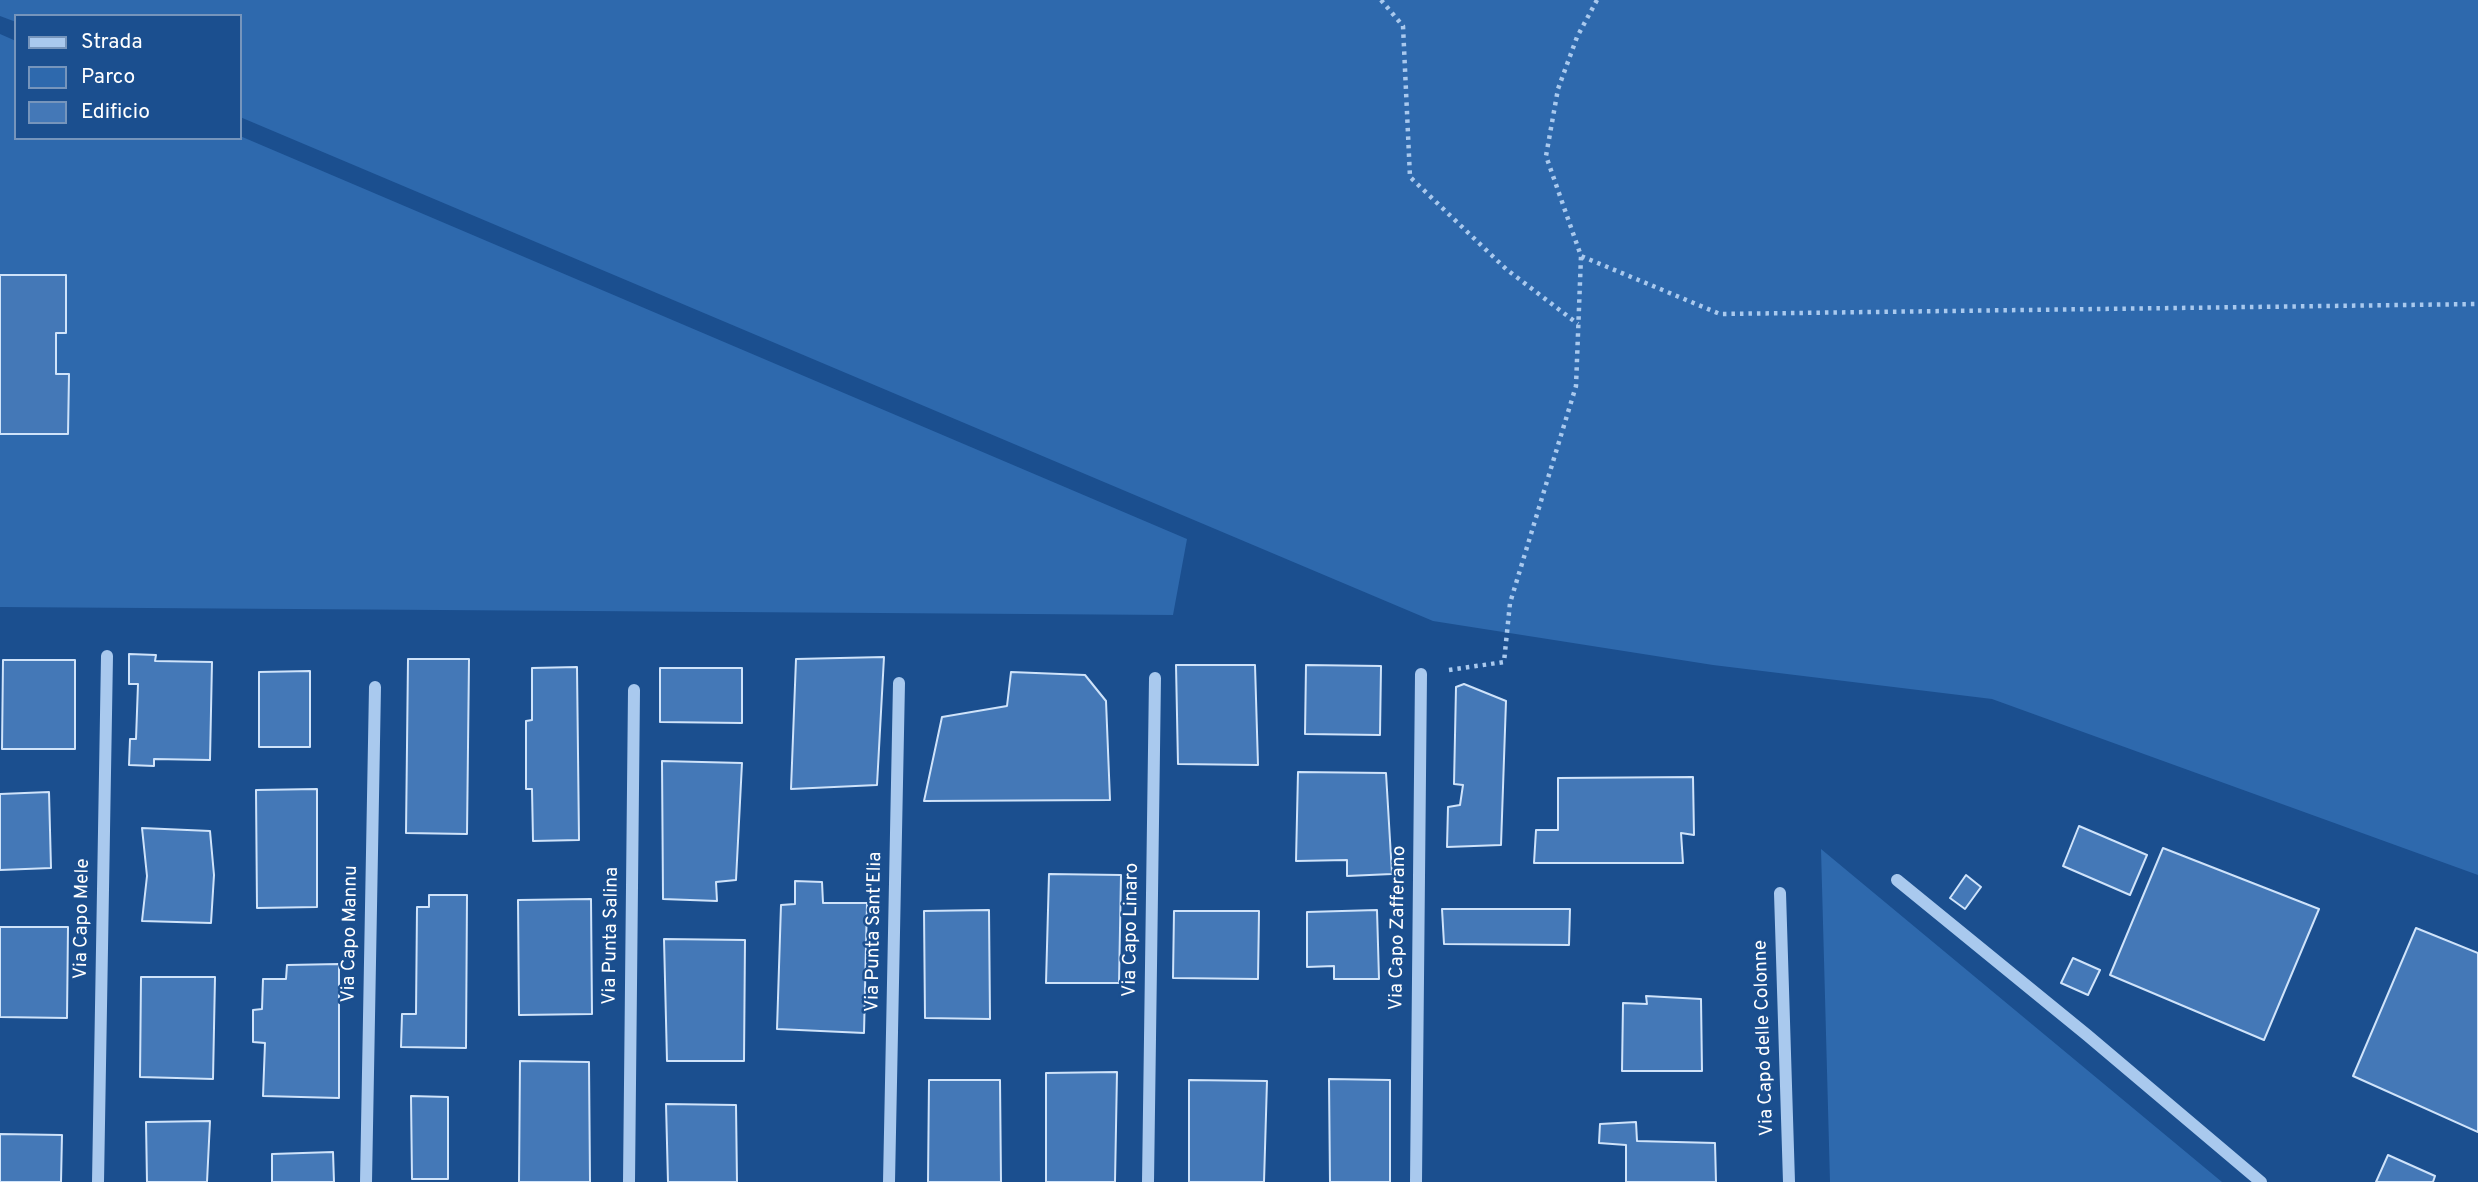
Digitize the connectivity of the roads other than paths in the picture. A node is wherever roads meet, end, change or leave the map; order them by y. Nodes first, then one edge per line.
1 (107, 656) dead end
2 (1421, 674) road end
3 (1155, 678) dead end
4 (899, 683) dead end
5 (375, 687) dead end
6 (634, 690) dead end
7 (1897, 880) dead end
8 (1780, 893) dead end
9 (98, 1182) edge
10 (366, 1182) edge
11 (629, 1182) edge
12 (889, 1182) edge
13 (1149, 1182) edge
14 (1416, 1182) edge
15 (1789, 1182) edge
16 (2261, 1182) edge

1 - 9 street, Via Capo Mele
2 - 14 street, Via Capo Zafferano
3 - 13 street, Via Capo Linaro
4 - 12 street, Via Punta Sant'Elia
5 - 10 street, Via Capo Mannu
6 - 11 street, Via Punta Salina
7 - 16 street
8 - 15 street, Via Capo delle Colonne

